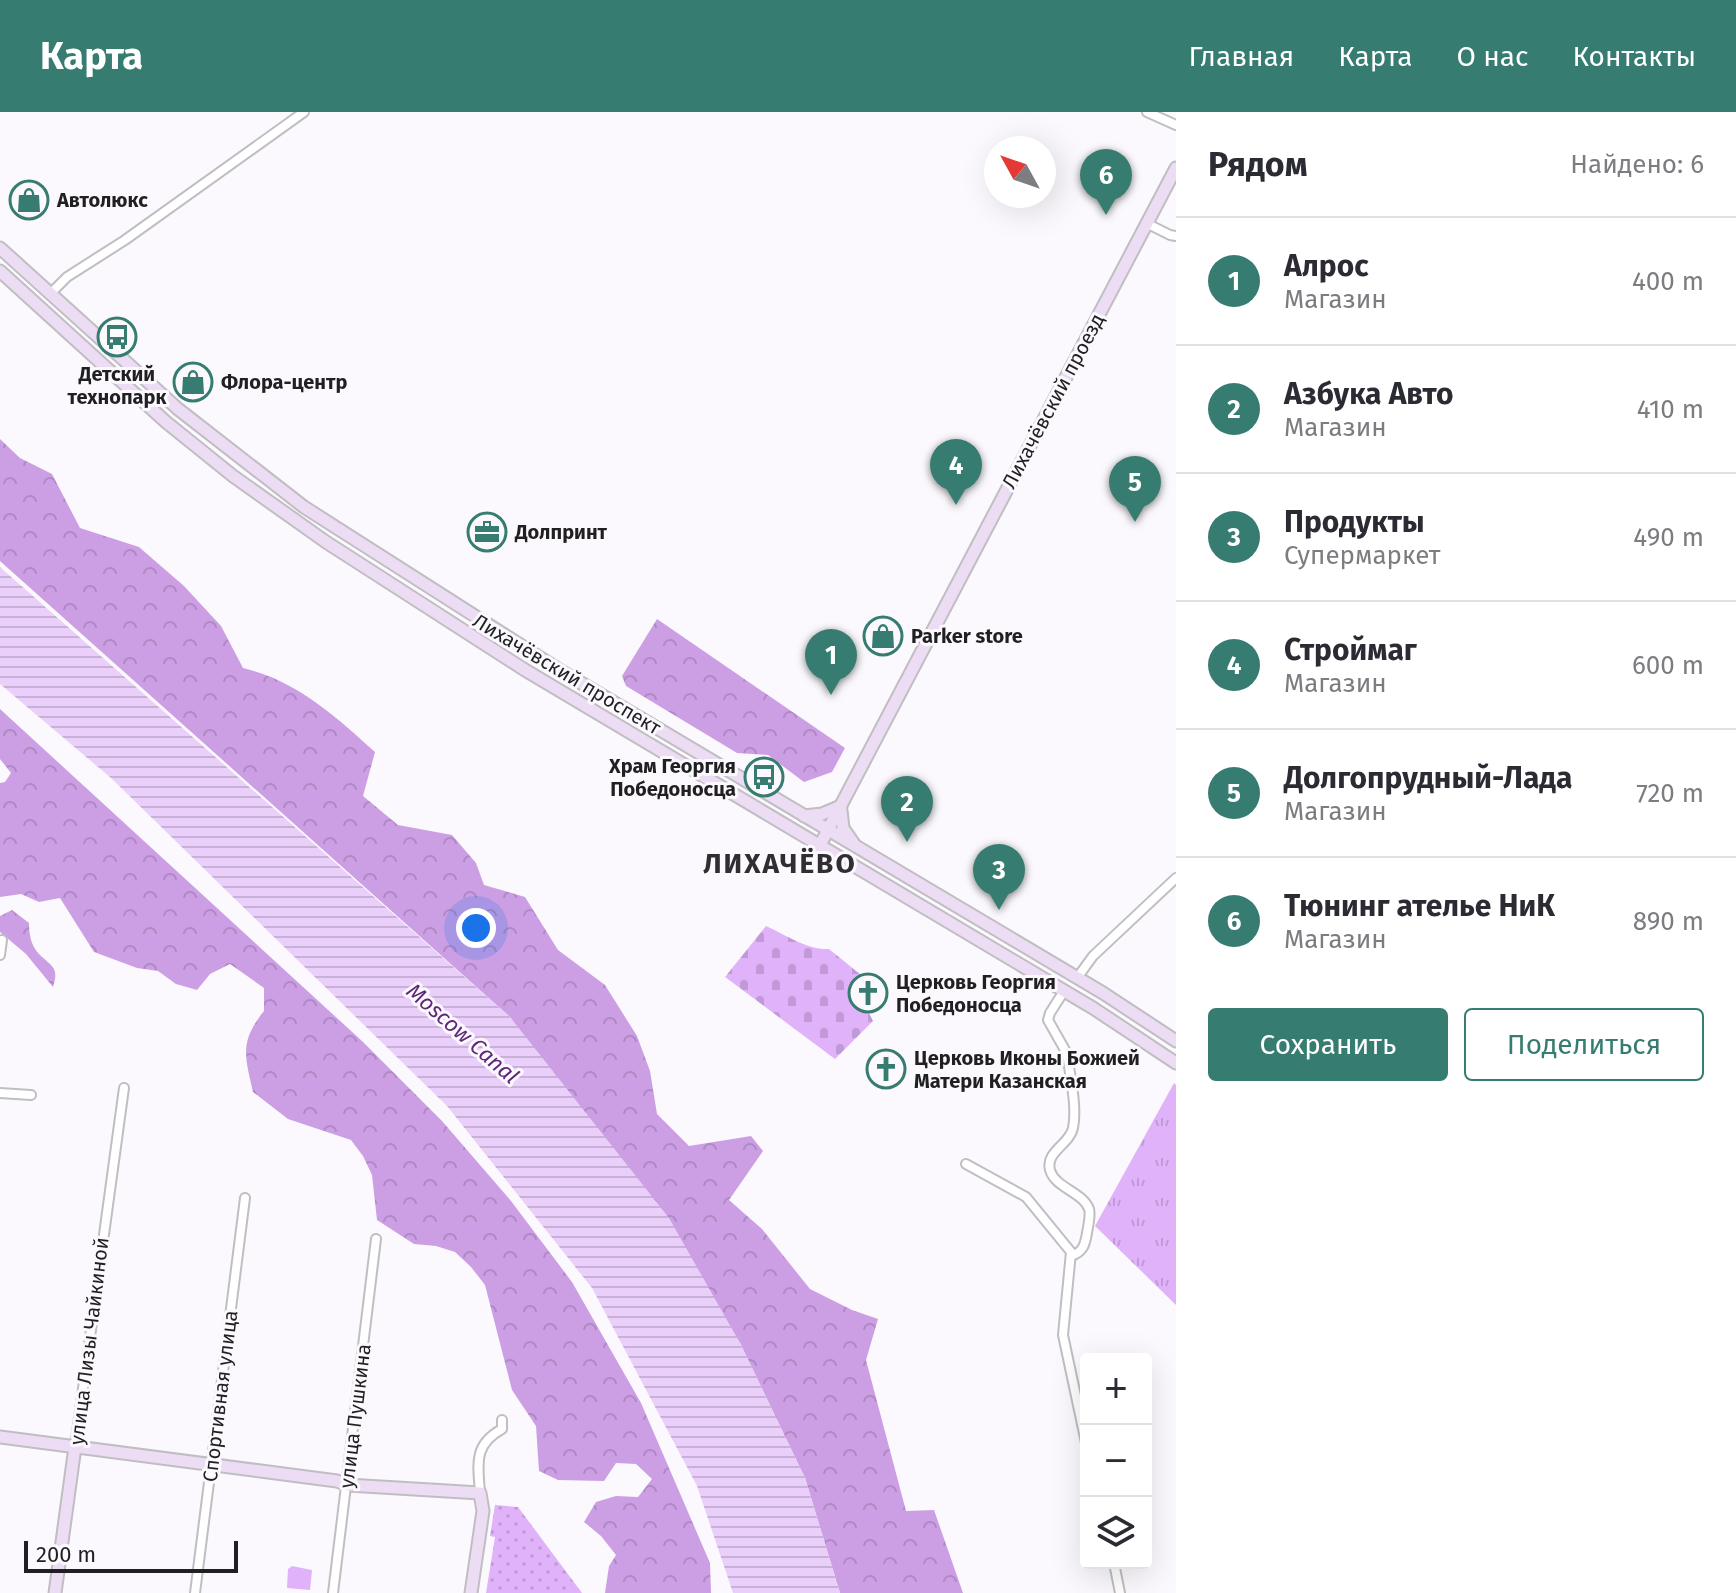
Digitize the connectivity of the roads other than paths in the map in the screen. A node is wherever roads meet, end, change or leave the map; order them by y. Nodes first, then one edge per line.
1 (304, 112) edge
2 (1147, 112) edge
3 (1176, 125) edge
4 (1176, 168) edge
5 (1146, 223) junction
6 (1176, 236) edge
7 (0, 248) edge
8 (0, 271) edge
9 (50, 294) junction
10 (842, 805) junction
11 (803, 816) junction
12 (828, 831) junction
13 (819, 847) junction
14 (858, 849) junction
15 (1176, 878) edge
16 (2, 940) dead end
17 (0, 955) edge
18 (1077, 978) junction
19 (1064, 991) junction
20 (1176, 1041) edge
21 (1176, 1063) edge
22 (124, 1088) dead end
23 (0, 1093) edge
24 (31, 1095) dead end
25 (966, 1164) dead end
26 (245, 1198) dead end
27 (376, 1239) dead end
28 (1071, 1256) junction
29 (502, 1420) dead end
30 (1082, 1425) edge
31 (0, 1437) edge
32 (75, 1447) junction
33 (212, 1465) junction
34 (348, 1485) junction
35 (480, 1493) junction
36 (1115, 1569) edge
37 (55, 1593) edge
38 (195, 1593) edge
39 (333, 1593) edge
40 (471, 1593) edge
41 (1120, 1593) edge

1 - 9 street
2 - 3 street
4 - 5 main road, Лихачёвский проезд
5 - 6 street
5 - 10 main road, Лихачёвский проезд
7 - 9 main road, Лихачёвский проспект
8 - 13 main road, Лихачёвский проспект
9 - 11 main road, Лихачёвский проспект
10 - 11 main road
10 - 12 main road, Лихачёвский проезд
10 - 14 main road
11 - 12 main road, Лихачёвский проспект
12 - 13 main road, Лихачёвский проезд
12 - 14 main road, Лихачёвский проспект
13 - 19 main road, Лихачёвский проспект
14 - 18 main road, Лихачёвский проспект
15 - 18 street
16 - 17 street
18 - 20 main road, Лихачёвский проспект
19 - 21 main road, Лихачёвский проспект
19 - 28 street
22 - 32 street, улица Лизы Чайкиной
23 - 24 street
25 - 28 street
26 - 33 street, Спортивная улица
27 - 34 street, улица Пушкина
28 - 30 street
29 - 35 street
31 - 32 main road
32 - 33 main road
32 - 37 main road, улица Лизы Чайкиной
33 - 34 main road
33 - 38 street, Спортивная улица
34 - 35 main road
34 - 39 street, улица Пушкина
35 - 40 main road
36 - 41 street

